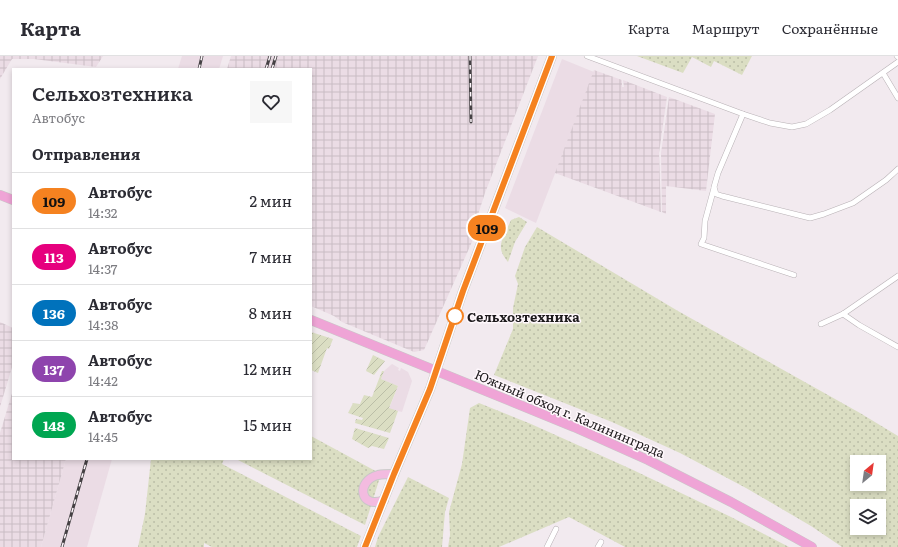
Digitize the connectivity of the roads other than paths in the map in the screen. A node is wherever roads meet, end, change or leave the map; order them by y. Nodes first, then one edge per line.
1 (552, 56) edge
2 (587, 56) edge
3 (898, 62) edge
4 (883, 74) junction
5 (898, 98) edge
6 (744, 114) junction
7 (898, 169) edge
8 (714, 187) junction
9 (0, 195) edge
10 (12, 200) edge
11 (794, 275) dead end
12 (898, 276) edge
13 (843, 314) junction
14 (312, 320) edge
15 (822, 324) dead end
16 (898, 347) edge
17 (436, 371) junction
18 (394, 474) junction
19 (384, 500) junction
20 (556, 529) dead end
21 (365, 547) edge
22 (547, 547) edge
23 (812, 547) edge

1 - 17 main road
2 - 6 street
3 - 4 street
4 - 5 street
4 - 6 street
6 - 8 street
7 - 8 street
8 - 11 street
9 - 10 highway
12 - 13 street
13 - 15 street
13 - 16 street
14 - 17 highway, Южный обход г. Калининграда
17 - 18 main road
17 - 23 highway, Южный обход г. Калининграда
18 - 19 main road
18 - 19 main road
19 - 21 main road
20 - 22 street

